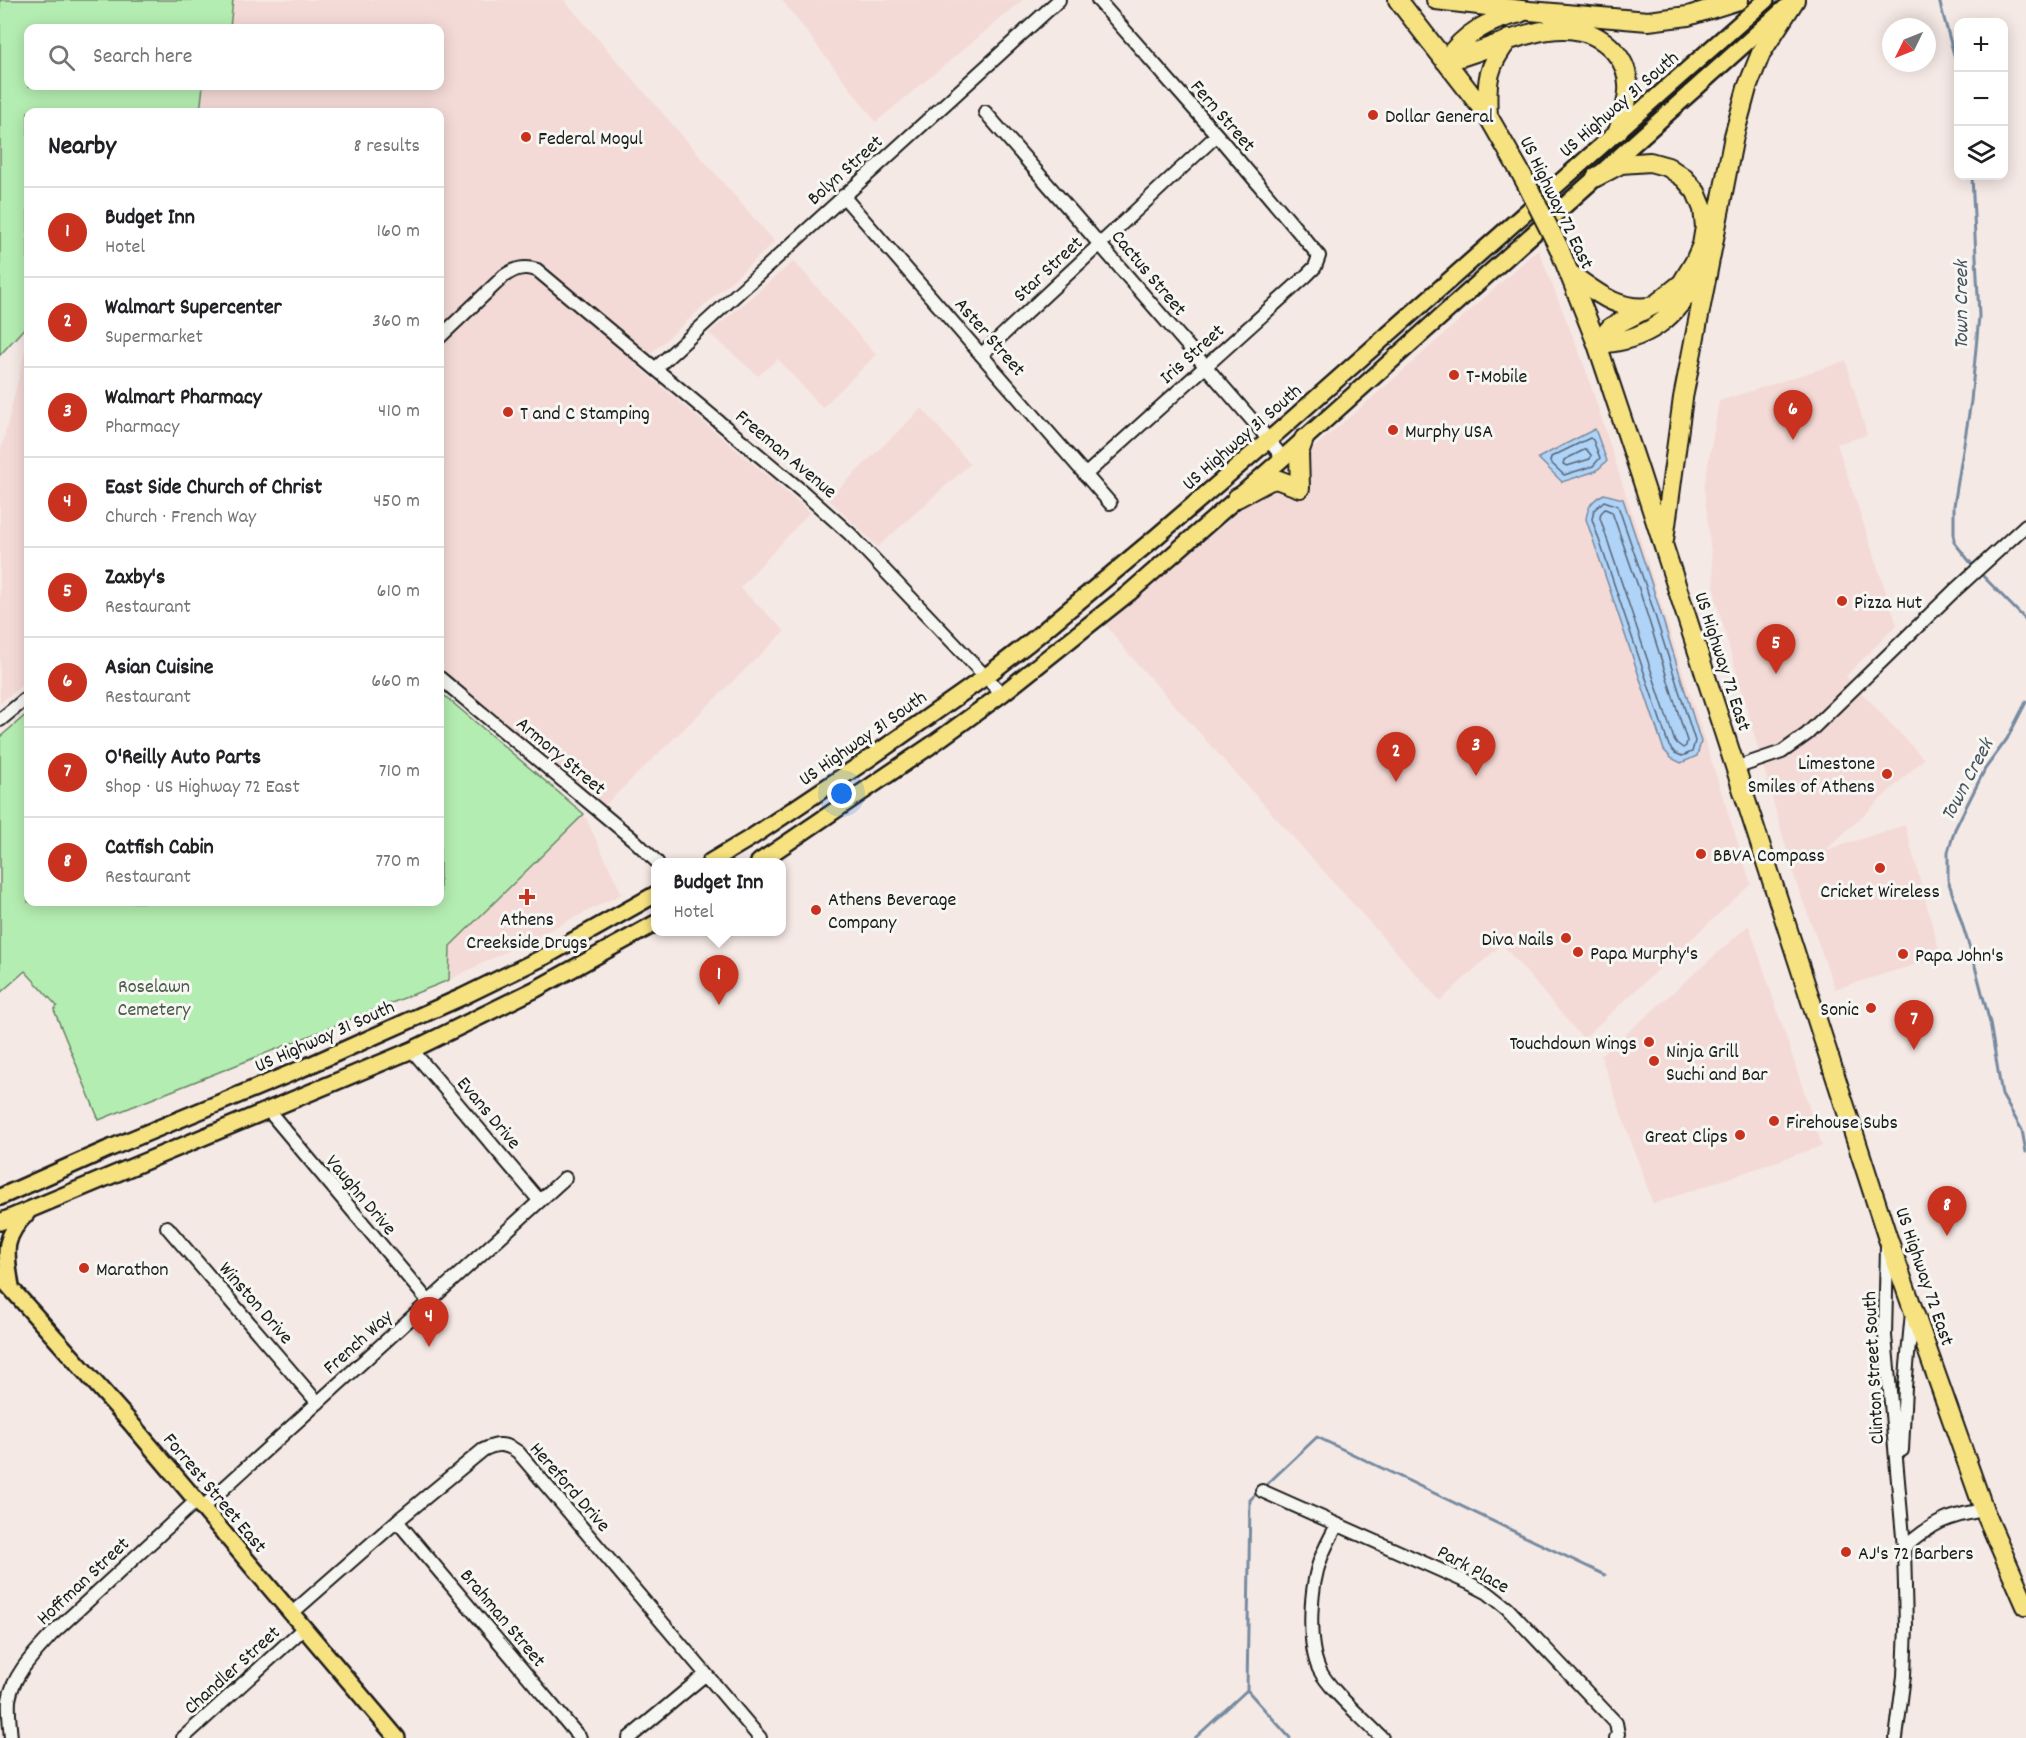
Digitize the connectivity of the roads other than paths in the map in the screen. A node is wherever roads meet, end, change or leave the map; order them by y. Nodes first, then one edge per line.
1 (1059, 0) edge
2 (1098, 0) edge
3 (1398, 0) edge
4 (1436, 0) edge
5 (1739, 0) edge
6 (1766, 0) edge
7 (1795, 0) edge
8 (1530, 11) junction
9 (1509, 39) junction
10 (1445, 61) junction
11 (985, 112) dead end
12 (1488, 116) junction
13 (1618, 131) junction
14 (1217, 135) junction
15 (1596, 177) junction
16 (843, 196) junction
17 (1101, 244) junction
18 (1710, 253) junction
19 (1319, 256) joint
20 (1569, 273) junction
21 (1656, 304) junction
22 (444, 333) edge
23 (1597, 344) junction
24 (981, 355) junction
25 (1205, 367) junction
26 (656, 368) junction
27 (1304, 439) junction
28 (1269, 440) junction
29 (1283, 458) junction
30 (1085, 475) junction
31 (1237, 498) junction
32 (1110, 502) dead end
33 (2026, 525) edge
34 (1663, 548) junction
35 (985, 677) junction
36 (444, 681) edge
37 (1002, 694) junction
38 (24, 700) edge
39 (0, 720) edge
40 (1734, 768) junction
41 (653, 858) edge
42 (718, 858) edge
43 (765, 858) edge
44 (651, 897) edge
45 (651, 926) edge
46 (411, 1050) junction
47 (268, 1110) junction
48 (565, 1178) dead end
49 (0, 1185) edge
50 (20, 1188) junction
51 (0, 1197) edge
52 (539, 1200) junction
53 (30, 1210) junction
54 (0, 1222) edge
55 (167, 1227) dead end
56 (1887, 1236) junction
57 (6, 1282) edge
58 (429, 1302) junction
59 (1912, 1306) junction
60 (318, 1403) junction
61 (1262, 1491) dead end
62 (1900, 1497) junction
63 (199, 1505) junction
64 (1984, 1510) junction
65 (397, 1521) junction
66 (1336, 1525) junction
67 (1904, 1548) junction
68 (2026, 1606) edge
69 (291, 1614) junction
70 (304, 1628) junction
71 (706, 1674) junction
72 (13, 1686) junction
73 (0, 1689) edge
74 (11, 1738) edge
75 (183, 1738) edge
76 (397, 1738) edge
77 (580, 1738) edge
78 (629, 1738) edge
79 (760, 1738) edge
80 (1382, 1738) edge
81 (1616, 1738) edge
82 (1896, 1738) edge

1 - 16 street, Bolyn Street
2 - 14 street, Fern Street
3 - 10 highway, US Highway 72 East
4 - 8 highway
5 - 8 highway
6 - 13 main road, US Highway 31 South
7 - 15 main road, US Highway 31 South
7 - 18 highway
8 - 10 highway
9 - 10 highway
9 - 12 highway
9 - 13 highway
10 - 12 highway, US Highway 72 East
11 - 17 street, Cactus Street
12 - 20 highway, US Highway 72 East, bridge
13 - 28 main road, US Highway 31 South
14 - 17 street, Star Street
14 - 19 street, Fern Street
15 - 21 highway
15 - 27 main road, US Highway 31 South
16 - 24 street, Aster Street
16 - 26 street, Bolyn Street
17 - 24 street, Star Street
17 - 25 street, Cactus Street
18 - 23 highway
18 - 34 highway
19 - 25 street, Iris Street
20 - 21 highway
20 - 23 highway, US Highway 72 East
21 - 23 highway
22 - 26 street, Freeman Avenue
23 - 34 highway, US Highway 72 East
24 - 30 street, Aster Street
25 - 28 street, Cactus Street
25 - 30 street, Iris Street
26 - 35 street, Freeman Avenue
27 - 29 main road, US Highway 31 South
27 - 31 highway
28 - 29 street, Cactus Street
28 - 35 main road, US Highway 31 South
29 - 31 main road, US Highway 31 South
30 - 32 street, Aster Street
31 - 37 main road, US Highway 31 South
33 - 40 street
34 - 40 highway, US Highway 72 East
35 - 37 street, Freeman Avenue
35 - 42 main road, US Highway 31 South
36 - 41 street, Armory Street
37 - 43 main road, US Highway 31 South
38 - 39 street
40 - 56 highway, US Highway 72 East
44 - 50 main road, US Highway 31 South
45 - 46 main road
46 - 47 main road
46 - 52 street, Evans Drive
47 - 53 main road
47 - 58 street, Vaughn Drive
48 - 52 street, French Way
49 - 50 main road
50 - 51 main road, US Highway 31 South
52 - 58 street, French Way
53 - 54 main road
53 - 57 main road
55 - 60 street, Winston Drive
56 - 59 highway, US Highway 72 East
56 - 62 street, Clinton Street South
57 - 63 main road, Forrest Street East
58 - 60 street, French Way
59 - 62 street, Clinton Street South
59 - 64 highway, US Highway 72 East
60 - 63 street, French Way
61 - 66 street, Park Place
62 - 67 street, Clinton Street South
63 - 69 main road, Forrest Street East
63 - 72 street, Hoffman Street
64 - 67 street
64 - 68 highway, US Highway 72 East
65 - 69 street, Hereford Drive
65 - 71 street, Hereford Drive
65 - 77 street, Brahman Street
66 - 80 street
66 - 81 street, Park Place
67 - 82 street, Clinton Street South
69 - 70 main road, Forrest Street East
70 - 75 street, Chandler Street
70 - 76 main road, Forrest Street East
71 - 78 street
71 - 79 street, Hereford Drive
72 - 73 street
72 - 74 street

